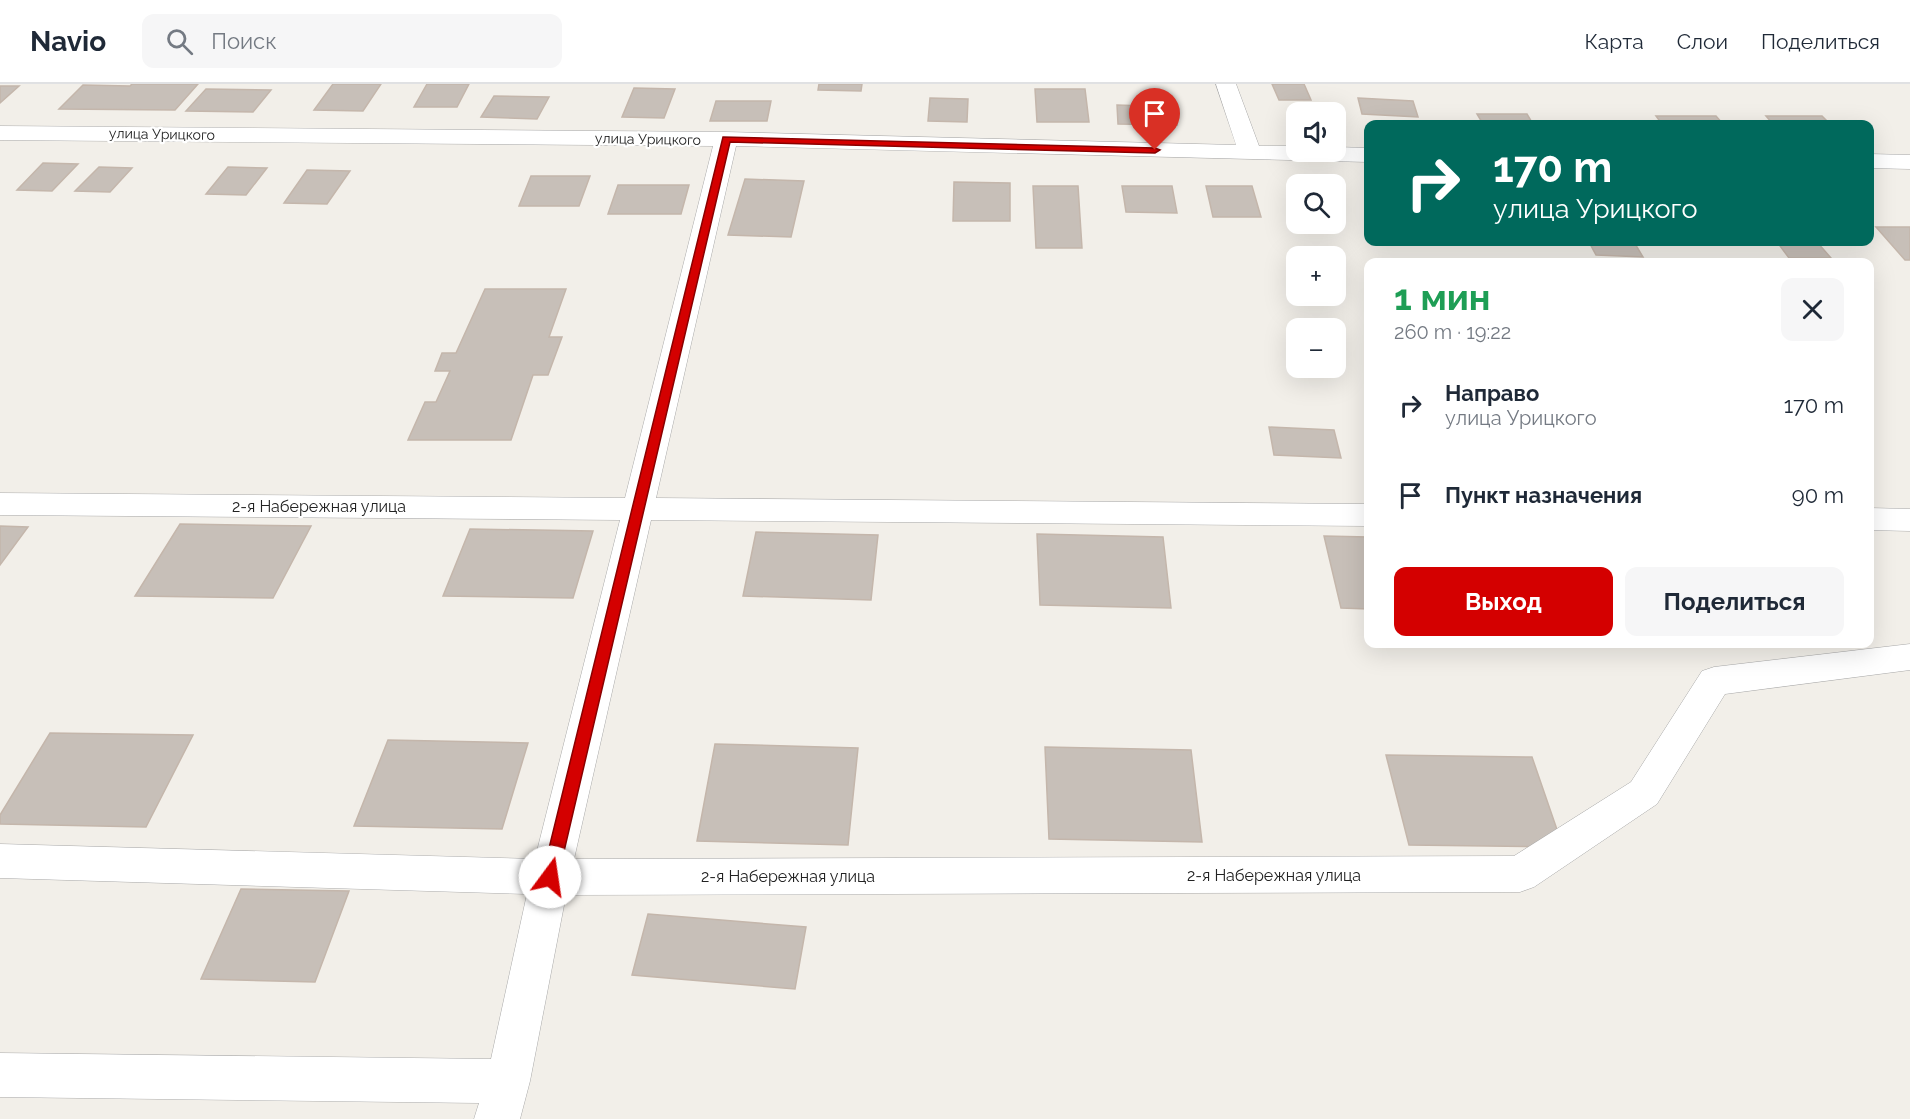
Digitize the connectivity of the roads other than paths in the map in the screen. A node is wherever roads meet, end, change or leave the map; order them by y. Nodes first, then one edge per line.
1 (1226, 84) edge
2 (0, 133) edge
3 (726, 139) junction
4 (1250, 153) junction
5 (1364, 154) edge
6 (1874, 161) edge
7 (1910, 162) edge
8 (0, 504) edge
9 (638, 509) junction
10 (1364, 515) edge
11 (1874, 519) edge
12 (1910, 520) edge
13 (1910, 657) edge
14 (0, 861) edge
15 (550, 877) junction
16 (0, 1075) edge
17 (503, 1100) edge

1 - 4 street
2 - 3 street, улица Урицкого
3 - 4 street, улица Урицкого
3 - 9 street
4 - 5 street, улица Урицкого
6 - 7 street
8 - 9 street, 2-я Набережная улица
9 - 10 street, 2-я Набережная улица
9 - 15 street
11 - 12 street
13 - 15 street, 2-я Набережная улица
14 - 15 street, 2-я Набережная улица
15 - 17 street
16 - 17 street

